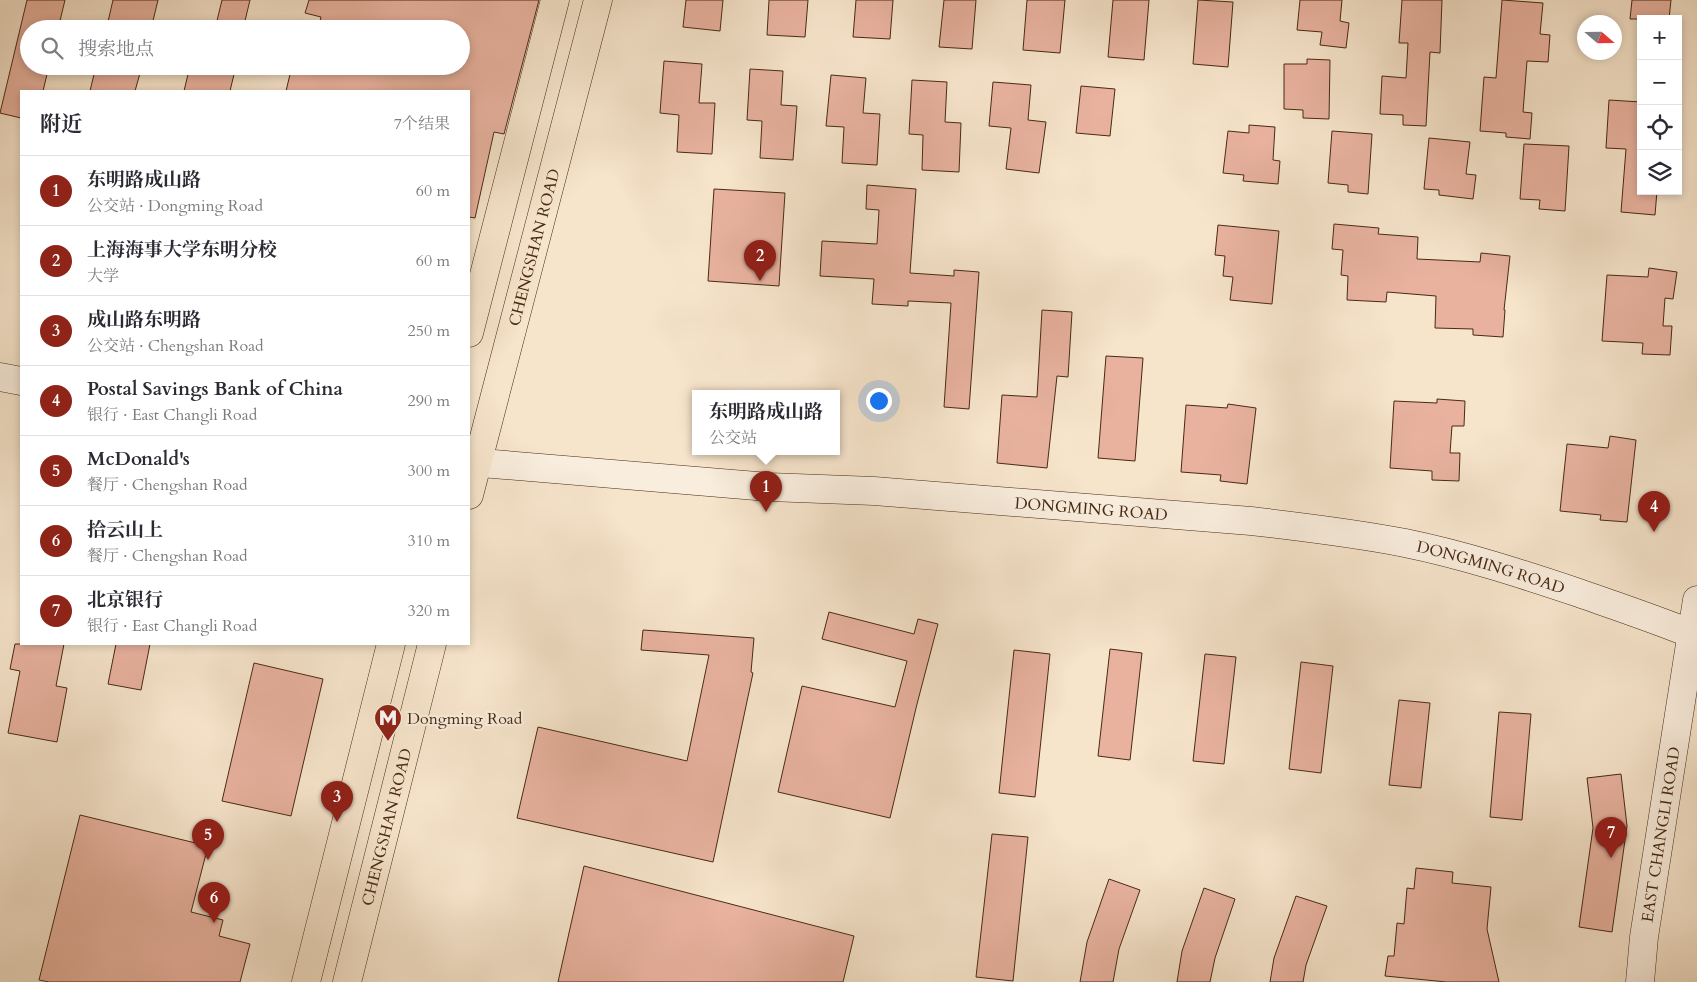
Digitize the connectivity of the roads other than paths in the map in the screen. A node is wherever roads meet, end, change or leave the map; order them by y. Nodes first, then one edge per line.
1 (555, 0) edge
2 (598, 0) edge
3 (470, 329) edge
4 (0, 377) edge
5 (20, 381) edge
6 (473, 462) edge
7 (470, 487) edge
8 (1697, 600) edge
9 (1694, 635) edge
10 (391, 645) edge
11 (432, 645) edge
12 (306, 982) edge
13 (348, 982) edge
14 (1640, 982) edge

1 - 3 main road
2 - 6 main road, CHENGSHAN ROAD
4 - 5 main road
6 - 7 main road, CHENGSHAN ROAD
6 - 9 main road, DONGMING ROAD
8 - 9 main road, EAST CHANGLI ROAD
9 - 14 main road, EAST CHANGLI ROAD
10 - 12 main road
11 - 13 main road, CHENGSHAN ROAD

